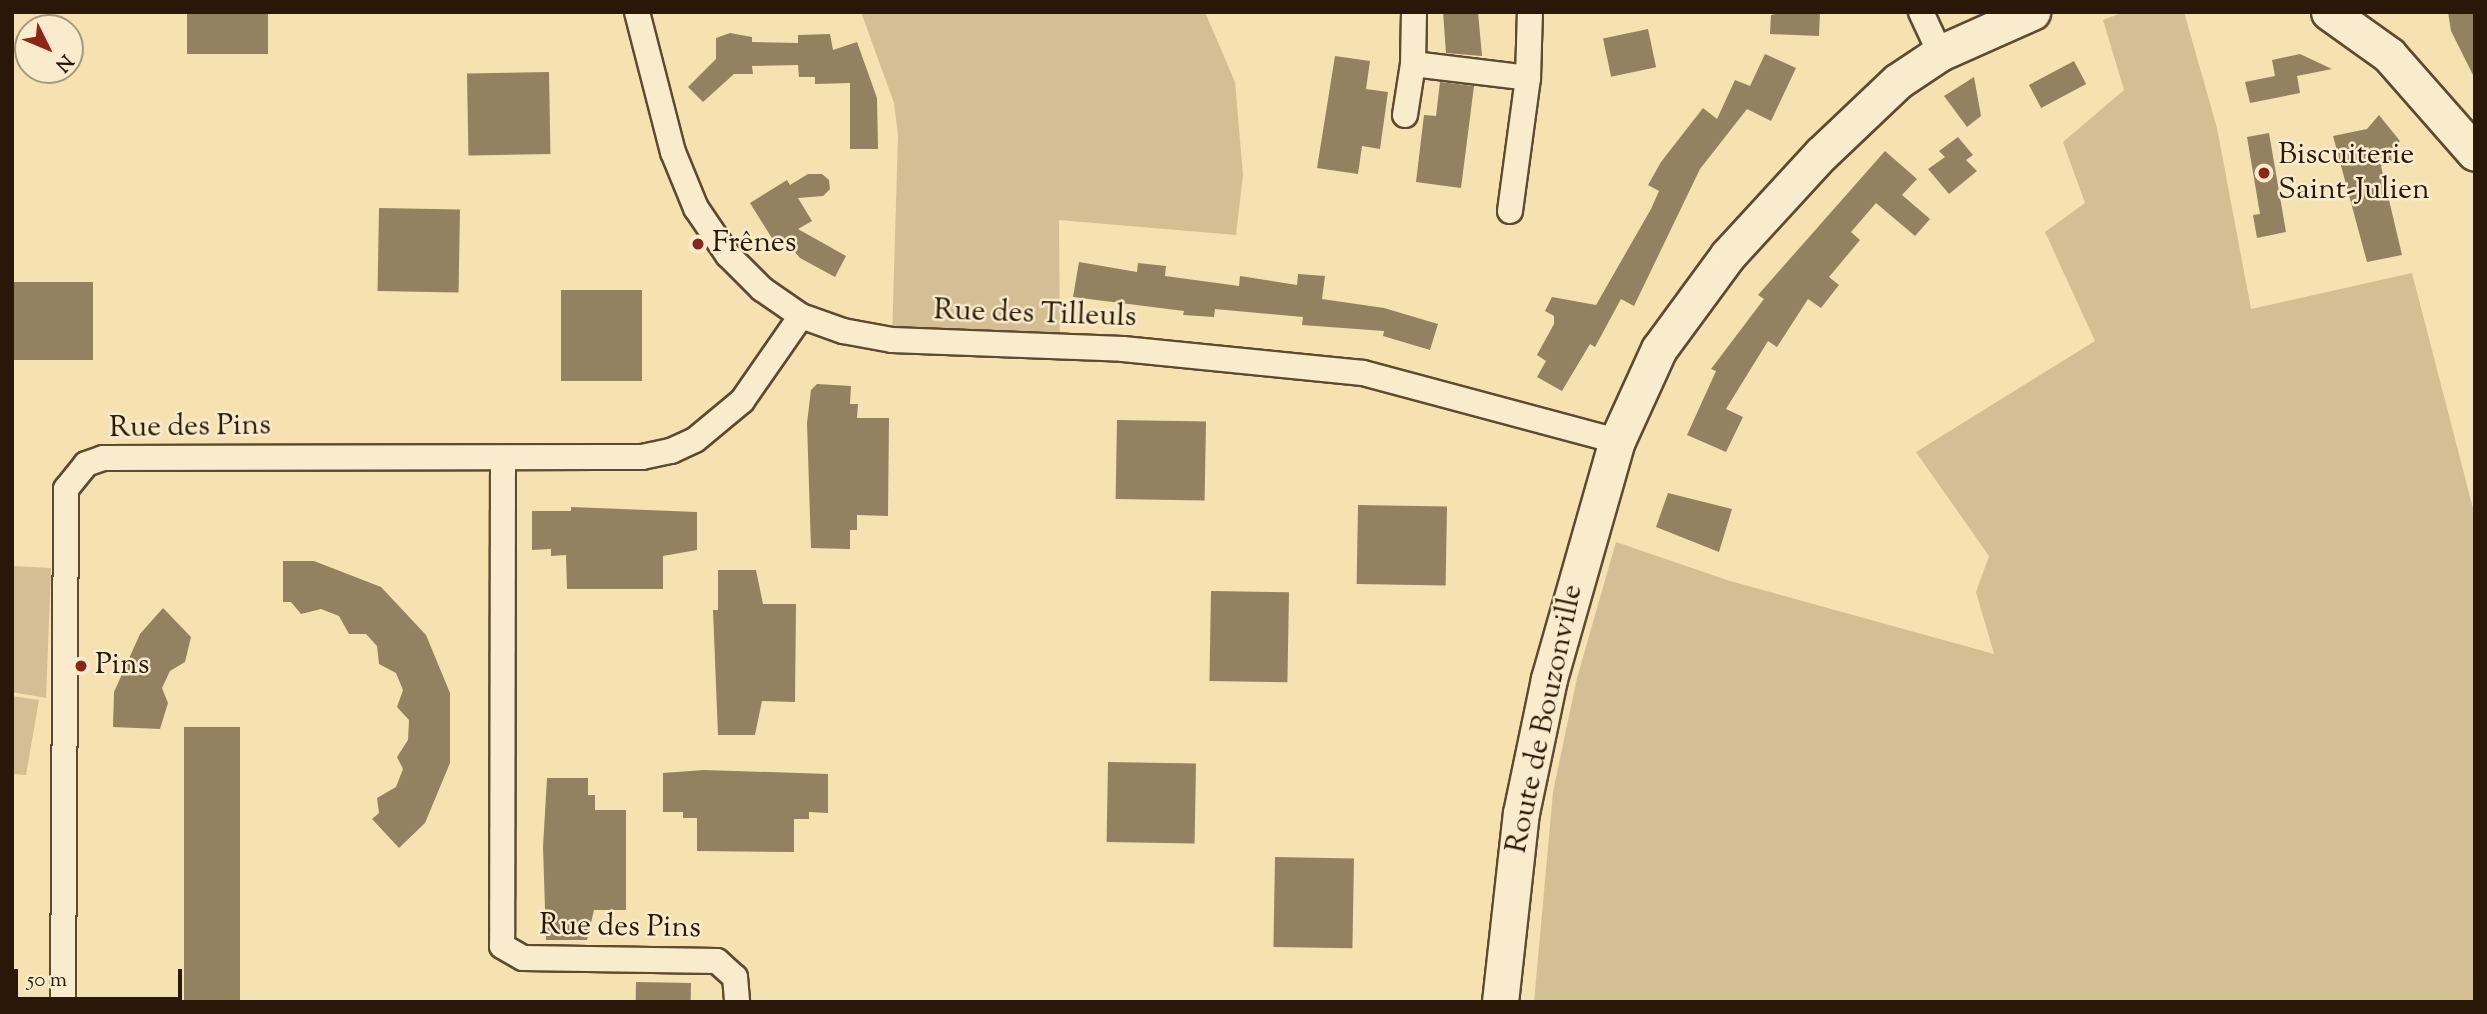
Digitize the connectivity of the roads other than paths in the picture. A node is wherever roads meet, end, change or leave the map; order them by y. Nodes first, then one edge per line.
1 (637, 12) edge
2 (1414, 12) edge
3 (1530, 12) edge
4 (1921, 12) edge
5 (2032, 12) edge
6 (2329, 12) edge
7 (1940, 53) junction
8 (1413, 64) junction
9 (1528, 78) junction
10 (1405, 115) dead end
11 (2475, 153) edge
12 (1510, 211) dead end
13 (801, 316) junction
14 (1617, 441) junction
15 (503, 458) junction
16 (63, 1002) edge
17 (737, 1002) edge
18 (1500, 1002) edge

1 - 13 street, Rue des Tilleuls
2 - 8 street
3 - 9 street
4 - 7 street
5 - 7 main road, Route de Bouzonville
6 - 11 main road
7 - 14 main road, Route de Bouzonville
8 - 9 street
8 - 10 street
9 - 12 street
13 - 14 street, Rue des Tilleuls
13 - 15 street, Rue des Pins
14 - 18 main road, Route de Bouzonville
15 - 16 street, Rue des Pins
15 - 17 street, Rue des Pins

